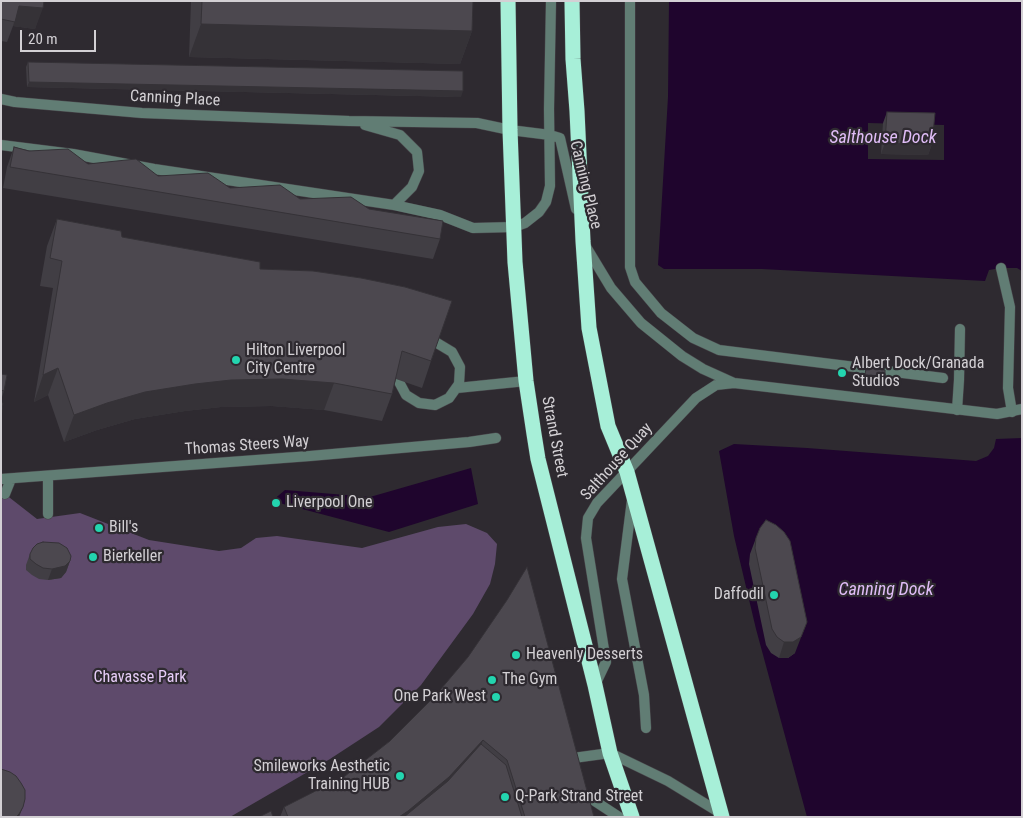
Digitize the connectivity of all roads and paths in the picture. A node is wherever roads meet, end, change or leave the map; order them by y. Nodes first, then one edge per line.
1 (508, 1) edge
2 (551, 1) edge
3 (572, 1) edge
4 (630, 1) edge
5 (1, 99) edge
6 (349, 121) junction
7 (510, 130) junction
8 (550, 135) junction
9 (1, 145) edge
10 (394, 205) junction
11 (514, 228) junction
12 (583, 241) junction
13 (1001, 268) dead end
14 (960, 329) dead end
15 (437, 343) edge
16 (943, 378) dead end
17 (398, 380) edge
18 (526, 381) junction
19 (734, 383) junction
20 (457, 388) junction
21 (957, 410) junction
22 (1017, 410) edge
23 (496, 438) dead end
24 (627, 472) junction
25 (48, 476) junction
26 (6, 479) edge
27 (5, 494) dead end
28 (633, 497) junction
29 (48, 514) dead end
30 (595, 685) junction
31 (646, 728) dead end
32 (610, 754) junction
33 (560, 762) edge
34 (564, 792) edge
35 (722, 815) edge
36 (619, 817) edge
37 (632, 817) edge

1 - 7 highway, Strand Street
2 - 8 street
3 - 12 highway
4 - 16 street
5 - 6 street, Canning Place
6 - 7 street, Canning Place
6 - 10 street, Canning Place
7 - 8 street, Canning Place
7 - 11 highway, Strand Street
8 - 11 street
8 - 12 street, Canning Place
9 - 10 street
10 - 11 street
11 - 18 highway, Strand Street
12 - 19 street, Salthouse Quay
12 - 24 highway
13 - 22 street
14 - 21 street
15 - 20 street
17 - 20 street
18 - 20 street
18 - 30 highway, Strand Street
19 - 21 street, Salthouse Quay
19 - 24 street, Salthouse Quay
21 - 22 street, Salthouse Quay
23 - 25 street, Thomas Steers Way
24 - 28 highway
24 - 30 street, Salthouse Quay
25 - 26 street, Thomas Steers Way
25 - 29 street
26 - 27 street
28 - 31 street
28 - 35 highway
30 - 32 highway, Strand Street
32 - 33 street
32 - 35 street
32 - 37 highway, Strand Street
34 - 36 street

